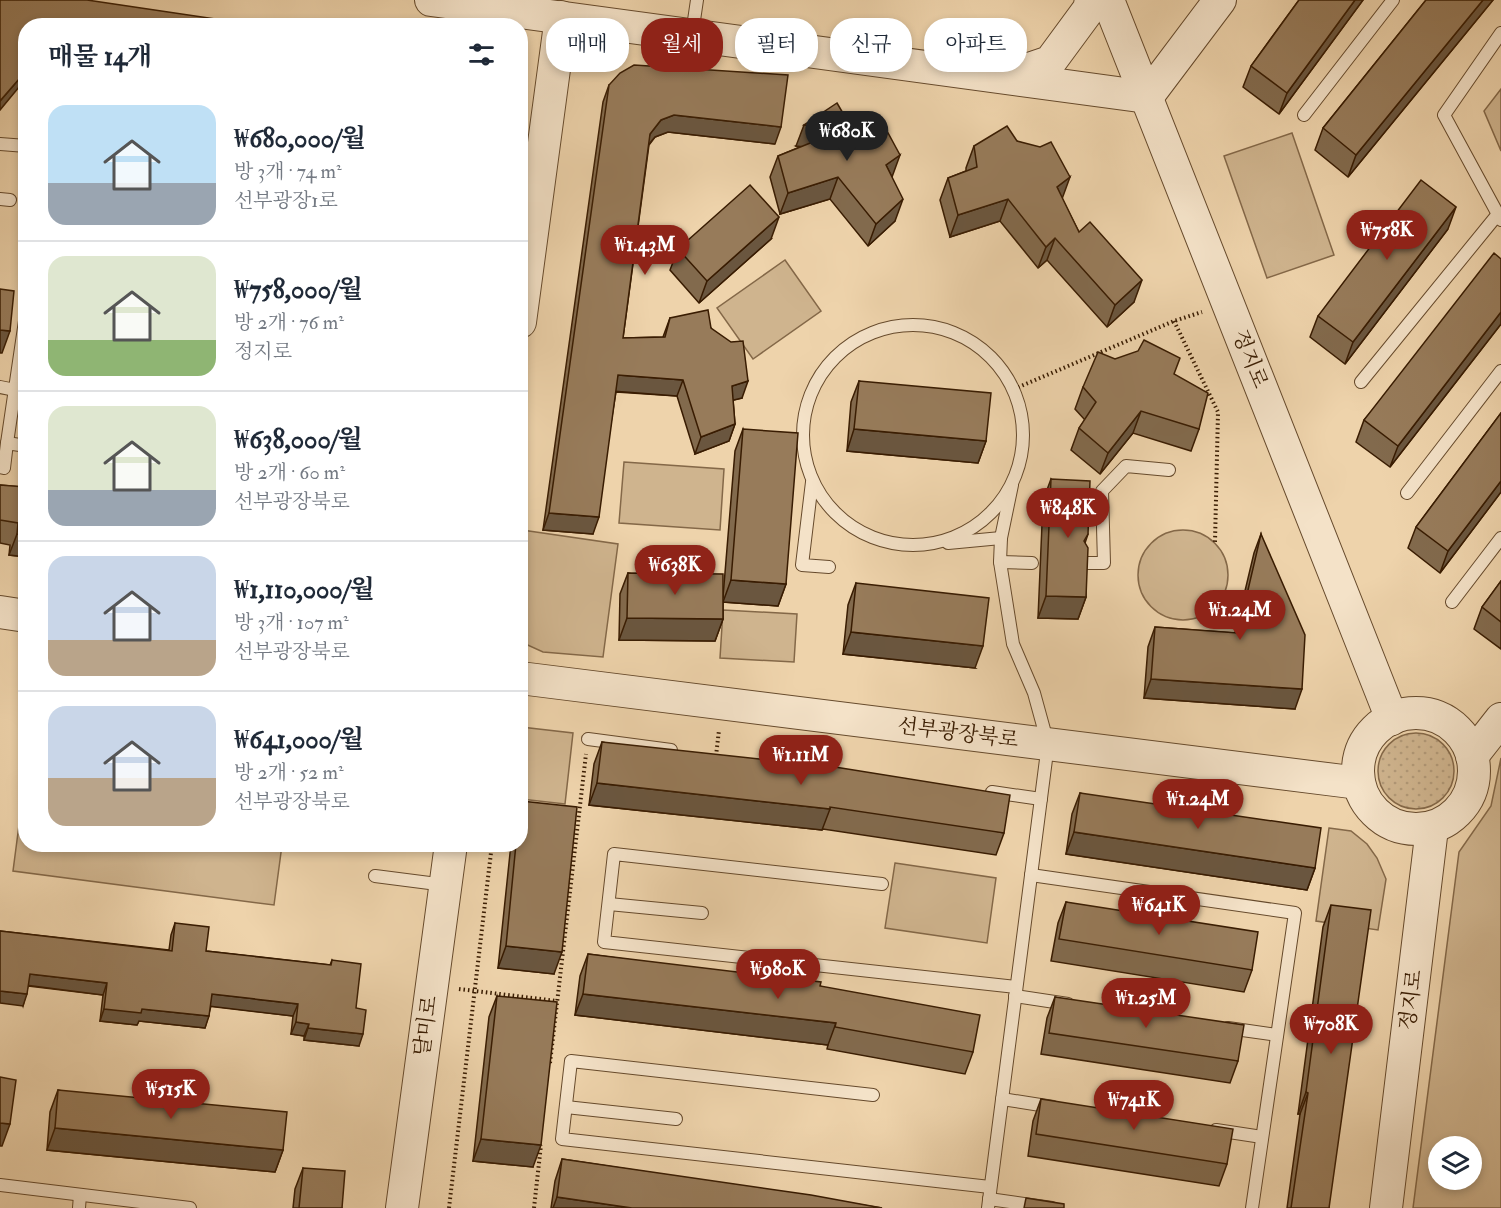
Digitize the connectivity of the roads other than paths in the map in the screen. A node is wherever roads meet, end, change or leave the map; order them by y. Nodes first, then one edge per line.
1 (431, 0) edge
2 (697, 0) edge
3 (1090, 0) edge
4 (1108, 0) edge
5 (1220, 0) edge
6 (1393, 0) edge
7 (561, 17) junction
8 (694, 18) edge
9 (641, 28) edge
10 (1501, 33) edge
11 (723, 39) edge
12 (1005, 77) junction
13 (1147, 97) junction
14 (1304, 115) dead end
15 (0, 144) edge
16 (18, 145) edge
17 (1499, 217) edge
18 (528, 247) edge
19 (18, 369) edge
20 (1501, 371) edge
21 (1361, 382) dead end
22 (0, 387) edge
23 (15, 390) junction
24 (7, 443) junction
25 (18, 445) edge
26 (0, 468) edge
27 (1169, 470) dead end
28 (812, 482) junction
29 (1012, 486) junction
30 (1407, 493) dead end
31 (1001, 538) junction
32 (1501, 538) edge
33 (914, 546) junction
34 (1000, 562) junction
35 (1032, 563) dead end
36 (1084, 563) edge
37 (829, 567) dead end
38 (1452, 602) dead end
39 (0, 612) edge
40 (18, 615) edge
41 (528, 679) edge
42 (1392, 719) junction
43 (1501, 719) edge
44 (588, 739) road end
45 (1048, 744) junction
46 (681, 751) edge
47 (1472, 756) junction
48 (1359, 783) junction
49 (983, 791) edge
50 (1041, 799) junction
51 (1432, 828) junction
52 (450, 852) edge
53 (1031, 875) junction
54 (375, 876) dead end
55 (882, 884) dead end
56 (445, 885) junction
57 (609, 904) junction
58 (702, 913) dead end
59 (1016, 992) junction
60 (1084, 1006) edge
61 (1220, 1027) edge
62 (1277, 1035) junction
63 (873, 1095) dead end
64 (1002, 1099) junction
65 (566, 1107) junction
66 (1061, 1108) edge
67 (676, 1119) dead end
68 (1203, 1128) edge
69 (1262, 1137) junction
70 (0, 1185) edge
71 (80, 1195) junction
72 (989, 1198) edge
73 (79, 1208) edge
74 (190, 1208) edge
75 (402, 1208) edge
76 (1052, 1208) edge
77 (1252, 1208) edge
78 (1386, 1208) edge

1 - 7 street
2 - 8 lane
3 - 12 street
4 - 13 street, 정지로
5 - 13 street
6 - 14 lane
7 - 9 street
7 - 18 street
10 - 17 lane
11 - 12 street
12 - 13 street
13 - 42 street, 정지로
15 - 16 lane
17 - 21 lane
19 - 23 lane
20 - 30 lane
22 - 23 lane
23 - 24 lane
24 - 25 lane
24 - 26 lane
27 - 36 lane
28 - 29 lane
28 - 33 lane
28 - 37 lane
29 - 31 lane
29 - 33 lane
31 - 33 lane
31 - 34 lane
32 - 38 lane
34 - 35 lane
34 - 45 lane
39 - 40 street
41 - 45 street, 선부광장북로
42 - 47 street
42 - 48 street
43 - 47 street
44 - 46 lane
45 - 48 street, 선부광장북로
45 - 50 lane
47 - 51 street
48 - 51 street
49 - 50 lane
50 - 53 lane
51 - 78 street, 정지로
52 - 56 street, 달미로
53 - 59 lane
53 - 62 lane
54 - 56 lane
55 - 57 lane
56 - 75 street, 달미로
57 - 58 lane
57 - 59 lane
59 - 60 lane
59 - 64 lane
61 - 62 lane
62 - 69 lane
63 - 65 lane
64 - 66 lane
64 - 72 lane
65 - 67 lane
65 - 72 lane
68 - 69 lane
69 - 77 lane
70 - 71 lane
71 - 73 lane
71 - 74 lane
72 - 76 lane

